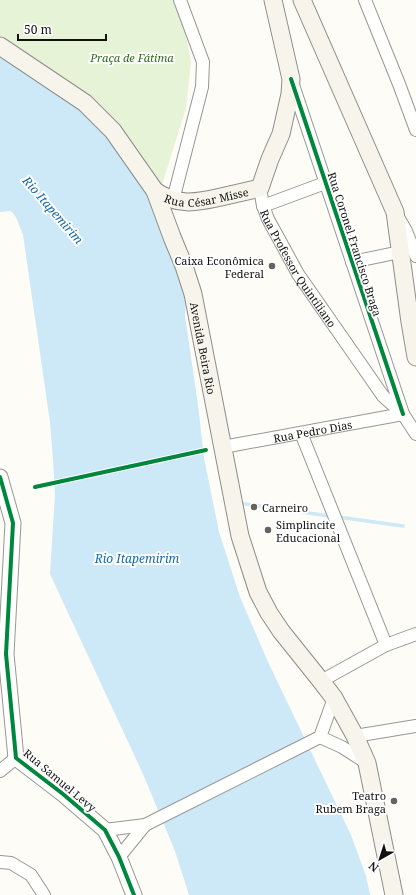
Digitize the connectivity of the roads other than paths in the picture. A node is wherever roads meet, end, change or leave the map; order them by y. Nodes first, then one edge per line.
1 (180, 0) edge
2 (273, 0) edge
3 (302, 0) edge
4 (365, 0) edge
5 (0, 46) edge
6 (291, 80) junction
7 (416, 130) edge
8 (326, 183) junction
9 (260, 188) junction
10 (155, 191) junction
11 (173, 200) junction
12 (263, 206) junction
13 (408, 254) edge
14 (352, 262) junction
15 (416, 357) edge
16 (403, 414) junction
17 (301, 433) junction
18 (416, 434) edge
19 (223, 447) junction
20 (0, 477) edge
21 (416, 634) edge
22 (386, 645) junction
23 (321, 681) junction
24 (334, 698) junction
25 (416, 726) edge
26 (355, 736) junction
27 (318, 738) junction
28 (16, 758) junction
29 (367, 763) junction
30 (0, 771) edge
31 (147, 824) junction
32 (105, 830) junction
33 (119, 857) junction
34 (0, 862) edge
35 (44, 895) edge
36 (134, 895) edge
37 (394, 895) edge

1 - 11 street
2 - 6 main road, Rua Coronel Francisco Braga
3 - 13 main road
4 - 7 street
5 - 10 main road, Avenida Beira Rio
6 - 8 street, Rua Coronel Francisco Braga
6 - 9 main road, Rua Professor Quintiliano
8 - 12 street
8 - 14 street, Rua Coronel Francisco Braga
9 - 11 main road, Rua César Misse
9 - 12 street, Rua Professor Quintiliano
10 - 11 main road, Rua César Misse
10 - 19 main road, Avenida Beira Rio
12 - 16 street, Rua Professor Quintiliano
13 - 14 street
13 - 15 main road
14 - 16 street, Rua Coronel Francisco Braga
16 - 17 street, Rua Pedro Dias
16 - 18 street, Rua Professor Quintiliano
17 - 19 street, Rua Pedro Dias
17 - 22 street
19 - 23 main road, Avenida Beira Rio
20 - 28 street, Rua Samuel Levy
21 - 22 street
22 - 23 street
23 - 24 main road, Avenida Beira Rio
24 - 26 main road, Avenida Beira Rio
24 - 27 street
25 - 26 street
26 - 29 main road, Avenida Beira Rio
27 - 29 street
27 - 31 street
28 - 30 street
28 - 32 street, Rua Samuel Levy
29 - 37 main road, Avenida Beira Rio
31 - 32 street
31 - 33 street
32 - 33 street, Rua Samuel Levy
33 - 36 street, Rua Samuel Levy
34 - 35 street

